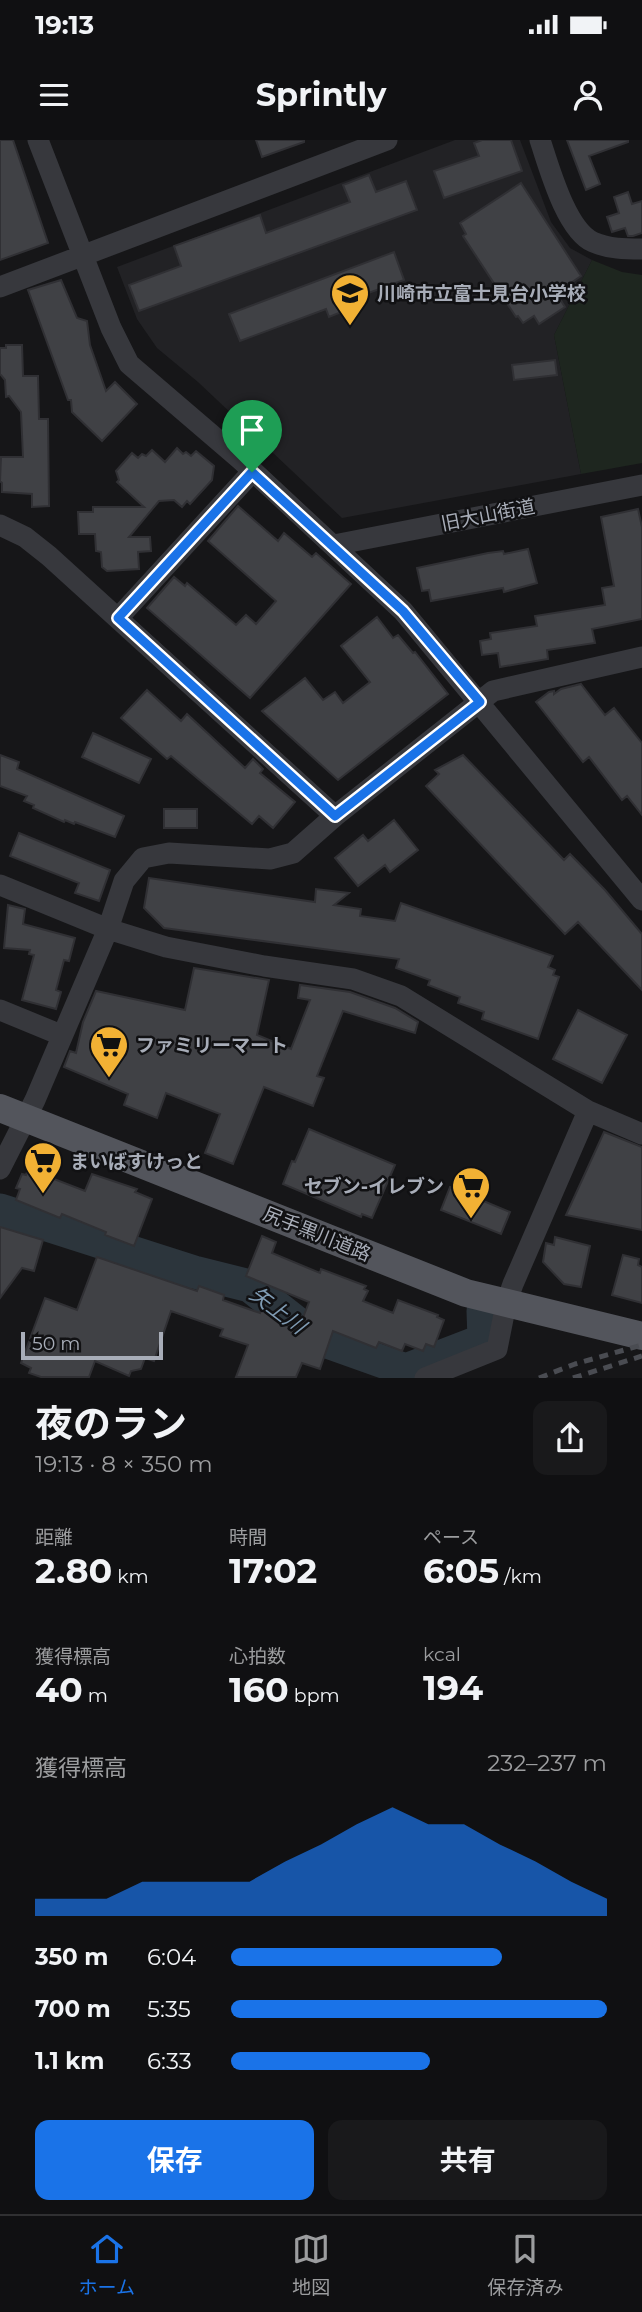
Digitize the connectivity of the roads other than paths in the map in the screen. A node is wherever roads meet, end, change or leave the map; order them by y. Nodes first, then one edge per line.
1 (37, 140) edge
2 (387, 140) edge
3 (540, 140) edge
4 (642, 249) edge
5 (82, 256) junction
6 (0, 286) edge
7 (252, 472) junction
8 (642, 485) edge
9 (0, 525) edge
10 (334, 545) junction
11 (118, 618) junction
12 (642, 657) edge
13 (480, 702) junction
14 (335, 816) junction
15 (0, 884) edge
16 (642, 900) edge
17 (108, 929) junction
18 (0, 1010) edge
19 (61, 1035) junction
20 (0, 1108) edge
21 (588, 1111) junction
22 (28, 1117) junction
23 (642, 1134) edge
24 (0, 1169) edge
25 (506, 1304) junction
26 (642, 1336) edge
27 (468, 1361) junction
28 (425, 1377) edge
29 (482, 1377) edge

1 - 5 street
2 - 5 street
3 - 4 street
5 - 6 street
5 - 7 street
7 - 10 street
7 - 11 street
8 - 10 street, 旧大山街道
9 - 11 street
10 - 13 street
11 - 14 street
12 - 13 street
13 - 14 street
13 - 16 street
14 - 17 street
15 - 17 street
17 - 19 street
17 - 21 street
18 - 19 street
19 - 22 street
20 - 22 main road, 尻手黒川道路
21 - 23 street
21 - 25 street
22 - 24 street
22 - 25 main road, 尻手黒川道路
25 - 26 main road, 尻手黒川道路
25 - 27 street
27 - 28 street
27 - 29 street

